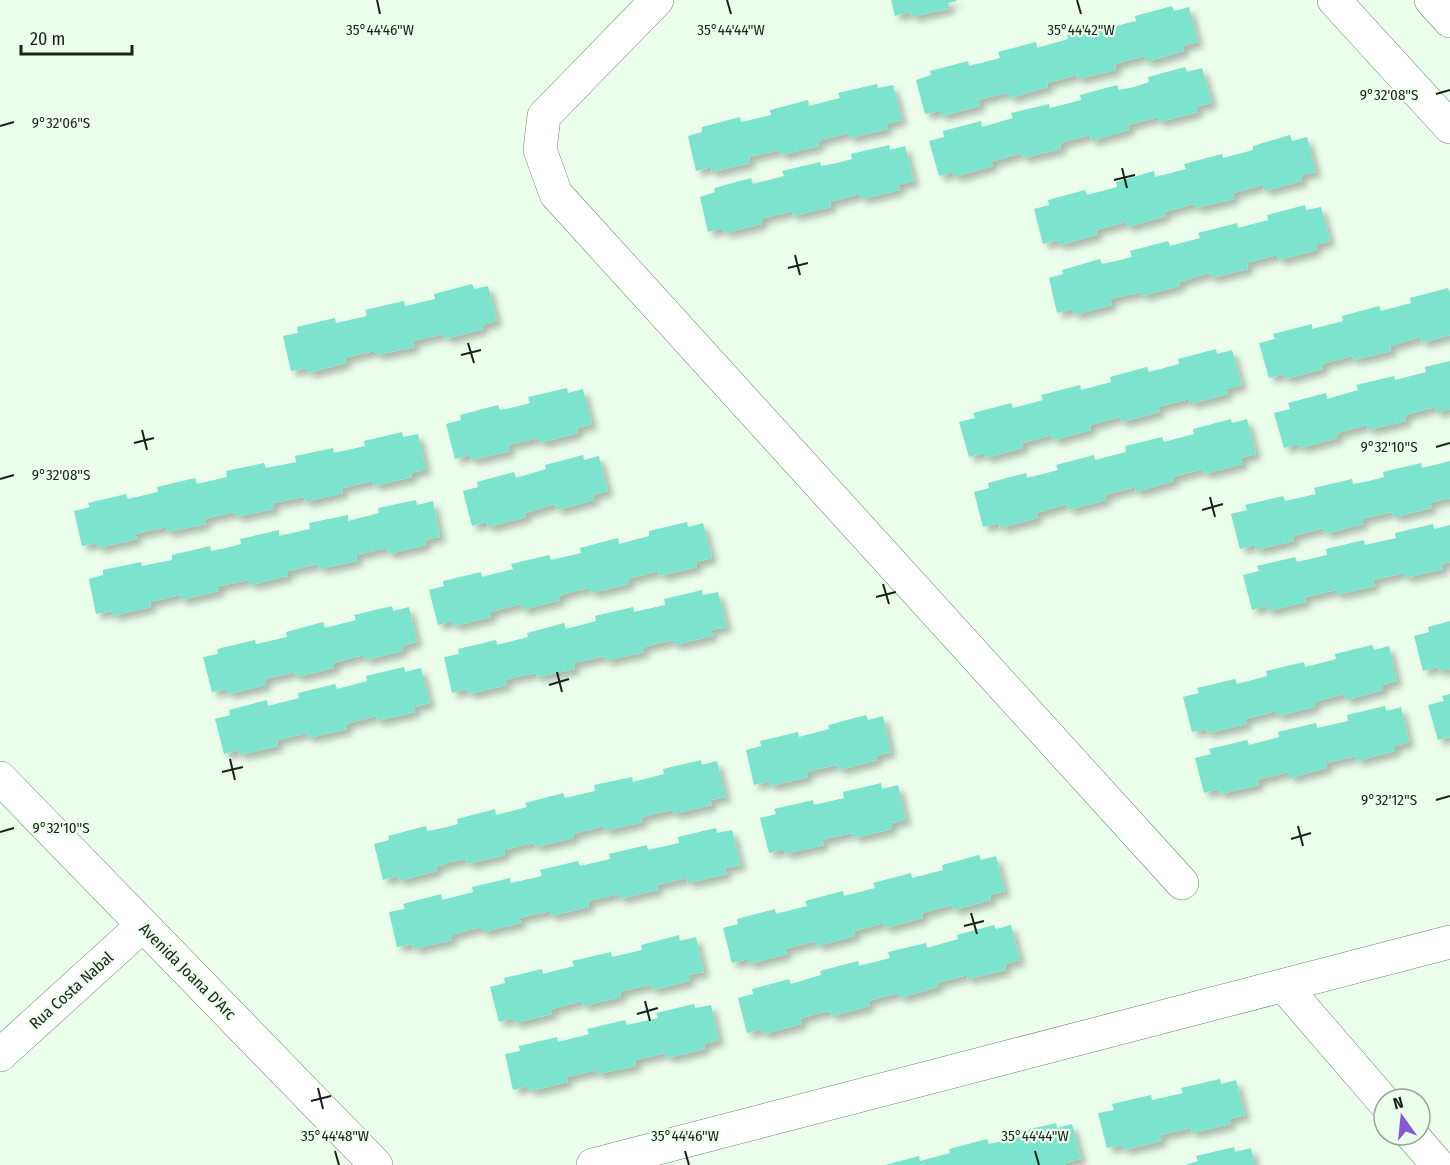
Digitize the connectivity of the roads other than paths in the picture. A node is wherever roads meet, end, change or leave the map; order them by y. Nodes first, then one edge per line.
1 (657, 0) edge
2 (1334, 0) edge
3 (1431, 0) edge
4 (1450, 21) edge
5 (1450, 127) edge
6 (0, 778) edge
7 (1182, 883) dead end
8 (142, 926) junction
9 (1450, 942) edge
10 (1284, 986) junction
11 (0, 1055) edge
12 (1372, 1088) edge
13 (1422, 1147) edge
14 (376, 1165) edge
15 (593, 1165) edge
16 (1438, 1165) edge

1 - 7 street
2 - 5 street
3 - 4 street
6 - 8 street, Avenida Joana D'Arc
8 - 11 street, Rua Costa Nabal
8 - 14 street, Avenida Joana D'Arc
9 - 10 street
10 - 12 street
10 - 15 street
13 - 16 street

